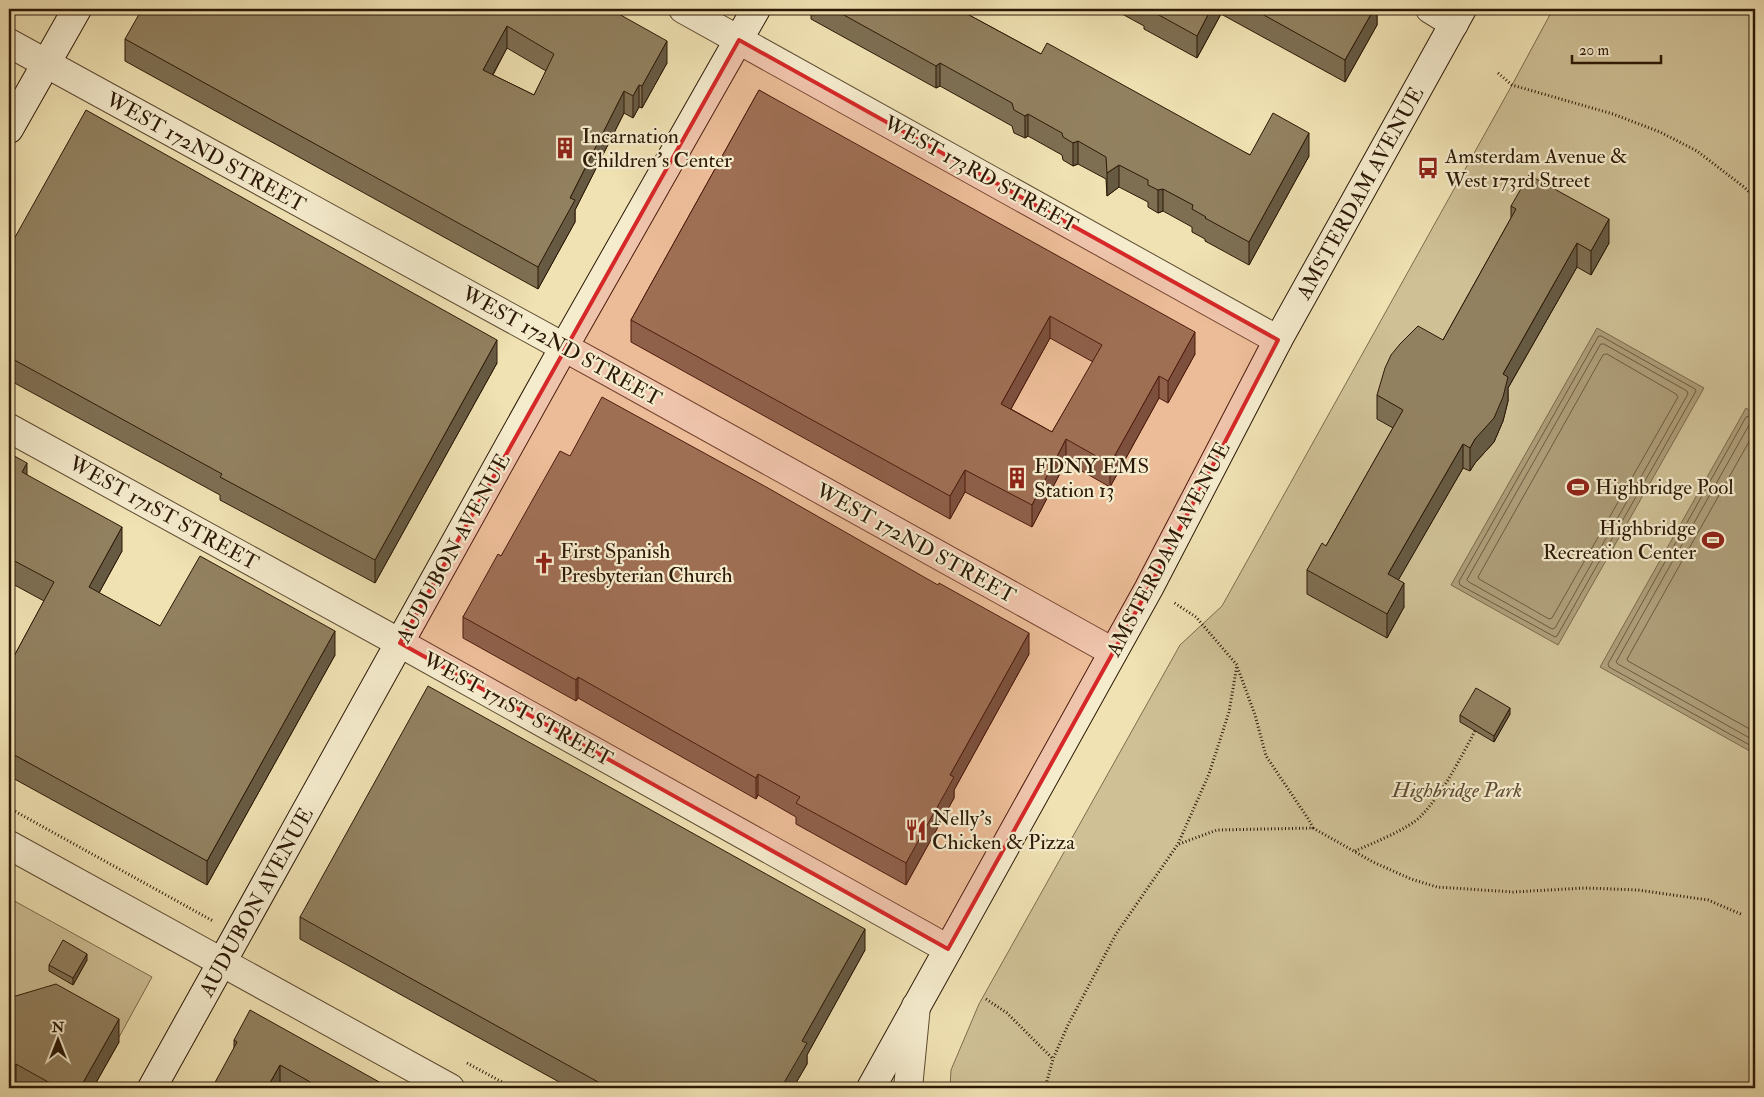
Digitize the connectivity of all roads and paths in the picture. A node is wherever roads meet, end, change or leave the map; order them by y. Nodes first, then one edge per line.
1 (77, 9) edge
2 (683, 9) edge
3 (756, 9) edge
4 (1430, 9) edge
5 (1458, 16) edge
6 (739, 40) junction
7 (9, 43) edge
8 (46, 64) junction
9 (1498, 73) dead end
10 (9, 130) edge
11 (1755, 198) edge
12 (1278, 340) junction
13 (564, 347) junction
14 (9, 428) edge
15 (1149, 588) junction
16 (400, 643) junction
17 (1113, 652) junction
18 (1237, 665) junction
19 (1475, 731) edge
20 (1313, 828) junction
21 (1178, 844) junction
22 (9, 845) edge
23 (1354, 852) junction
24 (1743, 915) dead end
25 (948, 949) junction
26 (222, 964) junction
27 (986, 999) dead end
28 (916, 1006) junction
29 (1053, 1060) junction
30 (152, 1088) edge
31 (450, 1088) edge
32 (871, 1088) edge
33 (908, 1088) edge
34 (1045, 1088) edge

1 - 8 street
2 - 6 street, WEST 173RD STREET
3 - 6 street, AUDUBON AVENUE
4 - 5 street
5 - 12 street, AMSTERDAM AVENUE
6 - 12 street, WEST 173RD STREET
6 - 13 street, AUDUBON AVENUE
7 - 8 street, WEST 172ND STREET
8 - 10 street
8 - 13 street, WEST 172ND STREET
9 - 11 path
12 - 15 street, AMSTERDAM AVENUE
13 - 16 street, AUDUBON AVENUE
13 - 17 street, WEST 172ND STREET
14 - 16 street, WEST 171ST STREET
15 - 17 street, AMSTERDAM AVENUE
15 - 18 path
16 - 25 street, WEST 171ST STREET
16 - 26 street, AUDUBON AVENUE
17 - 25 street, AMSTERDAM AVENUE
18 - 20 path
18 - 21 path
19 - 23 path
20 - 21 path
20 - 23 path
21 - 29 path
22 - 26 street
23 - 24 path
25 - 28 street, AMSTERDAM AVENUE
26 - 30 street, AUDUBON AVENUE
26 - 31 street
27 - 29 path
28 - 32 street, AMSTERDAM AVENUE
28 - 33 street
29 - 34 path

